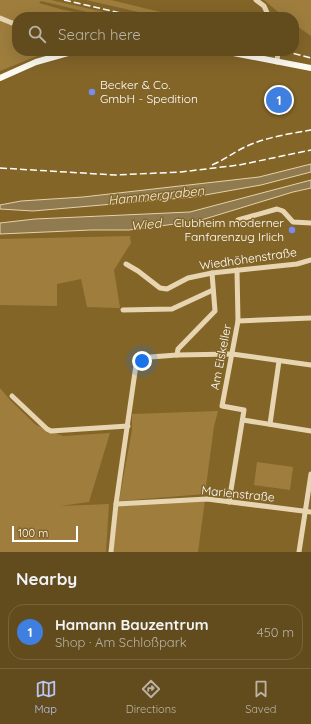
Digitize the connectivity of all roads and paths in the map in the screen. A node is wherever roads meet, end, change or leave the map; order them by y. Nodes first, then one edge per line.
1 (256, 0) edge
2 (267, 12) edge
3 (0, 18) edge
4 (12, 23) edge
5 (51, 56) edge
6 (247, 56) edge
7 (278, 56) edge
8 (277, 62) junction
9 (311, 68) edge
10 (0, 78) edge
11 (238, 220) dead end
12 (311, 223) edge
13 (311, 260) edge
14 (126, 264) dead end
15 (237, 270) junction
16 (212, 273) junction
17 (213, 290) junction
18 (122, 310) dead end
19 (311, 318) edge
20 (238, 321) junction
21 (232, 354) junction
22 (177, 355) junction
23 (279, 361) junction
24 (311, 365) edge
25 (12, 396) dead end
26 (243, 420) junction
27 (270, 424) junction
28 (128, 426) junction
29 (311, 431) edge
30 (311, 474) edge
31 (229, 502) junction
32 (116, 504) junction
33 (305, 511) junction
34 (311, 512) edge
35 (111, 552) edge
36 (300, 552) edge

1 - 2 street
3 - 4 street
5 - 10 main road
6 - 8 main road
7 - 8 street
8 - 9 main road
11 - 12 street
13 - 15 street, Wiedhöhenstraße
14 - 16 street, Wiedhöhenstraße
15 - 16 street, Wiedhöhenstraße
15 - 20 street, Am Eiskeller
16 - 17 street
17 - 18 street
17 - 22 street
19 - 20 street
20 - 21 street, Am Eiskeller
21 - 22 street
21 - 23 street
21 - 26 street, Am Eiskeller
22 - 28 street
23 - 24 street
23 - 27 street
25 - 28 street
26 - 27 street
26 - 31 street
27 - 29 street
28 - 32 street
30 - 33 street
31 - 32 street, Marienstraße
31 - 33 street, Marienstraße
32 - 35 street
33 - 34 street, Marienstraße
33 - 36 street

